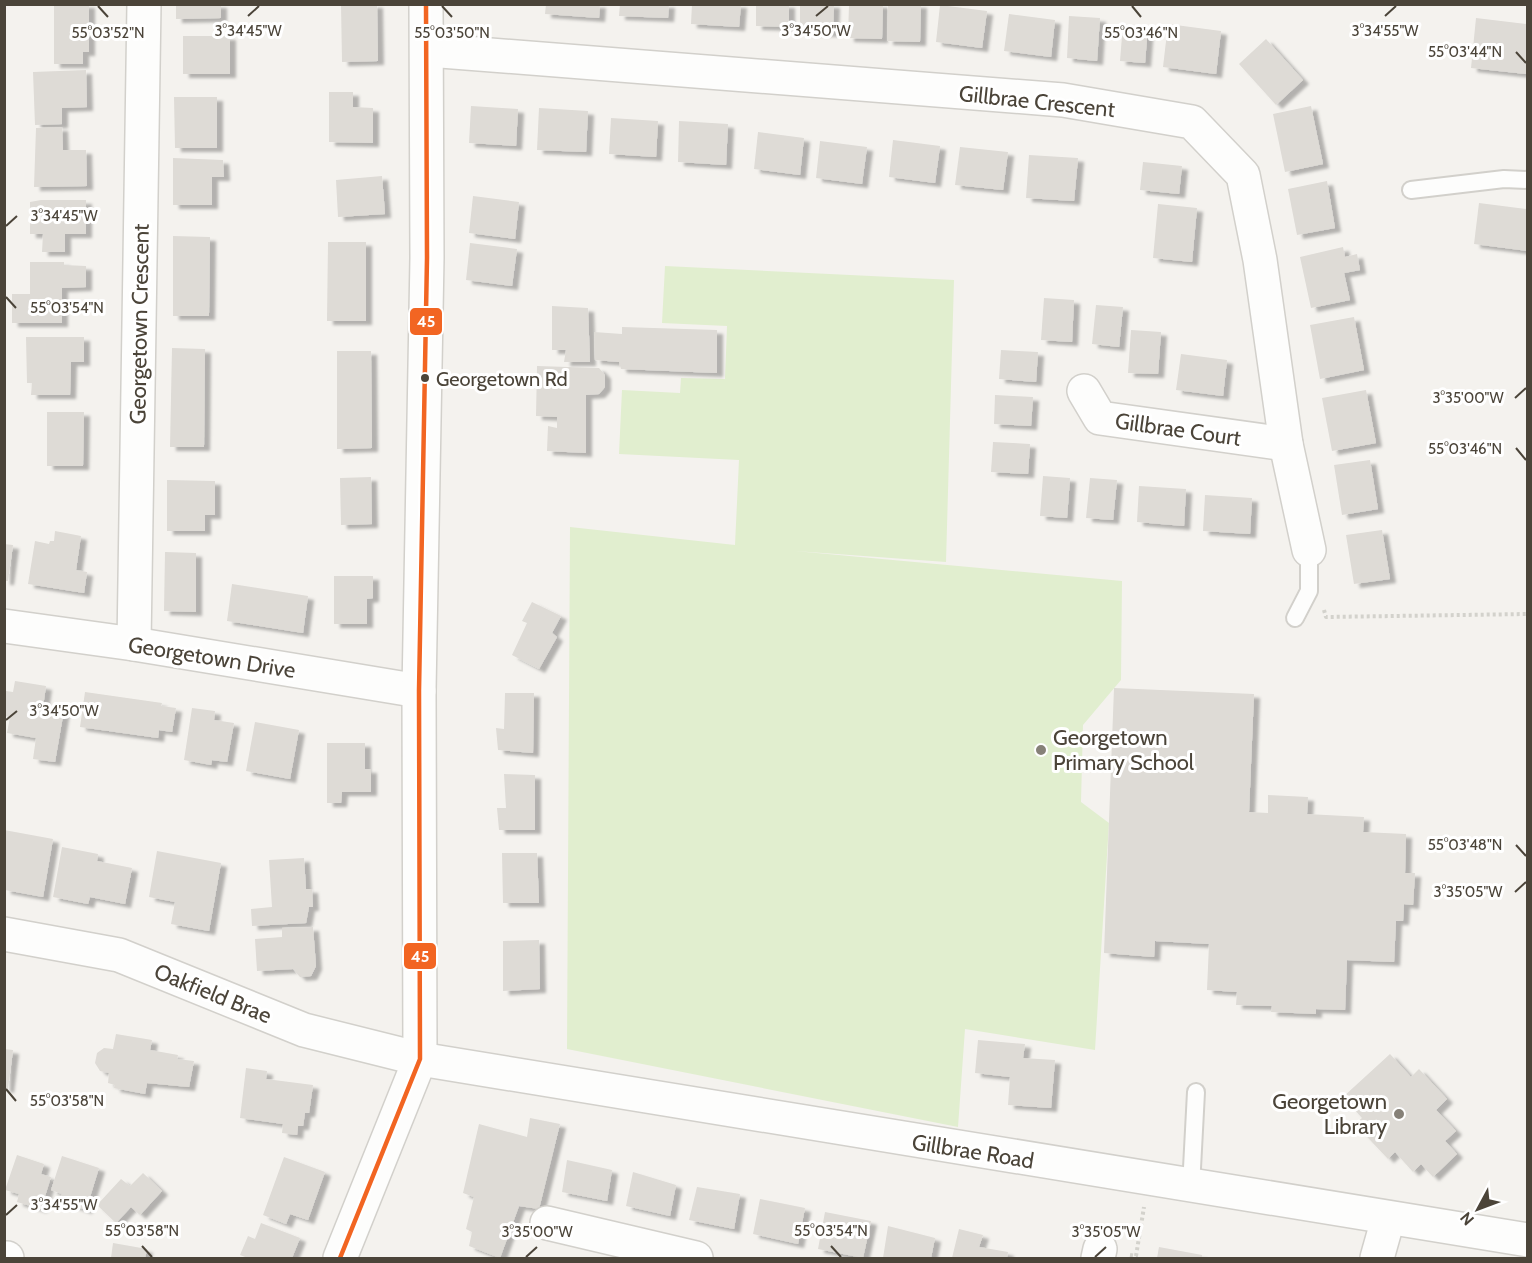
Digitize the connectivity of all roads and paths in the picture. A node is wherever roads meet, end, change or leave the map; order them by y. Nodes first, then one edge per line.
1 (144, 4) edge
2 (426, 4) edge
3 (428, 50) junction
4 (1527, 180) edge
5 (1411, 190) dead end
6 (1084, 391) dead end
7 (1286, 444) junction
8 (1309, 550) joint
9 (1323, 606) dead end
10 (1527, 614) edge
11 (1295, 618) dead end
12 (4, 626) edge
13 (134, 644) junction
14 (419, 691) junction
15 (4, 934) edge
16 (420, 1059) junction
17 (1196, 1092) dead end
18 (1148, 1179) junction
19 (1191, 1187) junction
20 (1388, 1219) junction
21 (547, 1223) dead end
22 (1527, 1240) edge
23 (1099, 1254) edge
24 (340, 1258) edge
25 (696, 1258) edge
26 (1377, 1258) edge

1 - 13 street, Georgetown Crescent
2 - 3 street
3 - 7 street, Gillbrae Crescent
3 - 14 street
4 - 5 lane
6 - 7 street, Gillbrae Court
7 - 8 street, Gillbrae Crescent
8 - 11 lane
9 - 10 path
12 - 13 street, Georgetown Drive
13 - 14 street, Georgetown Drive
14 - 16 street
15 - 16 street, Oakfield Brae
16 - 18 street, Gillbrae Road
16 - 24 street
17 - 19 lane
18 - 19 street, Gillbrae Road
18 - 23 path
19 - 20 street, Gillbrae Road
20 - 22 street, Gillbrae Road
20 - 26 street
21 - 25 street

